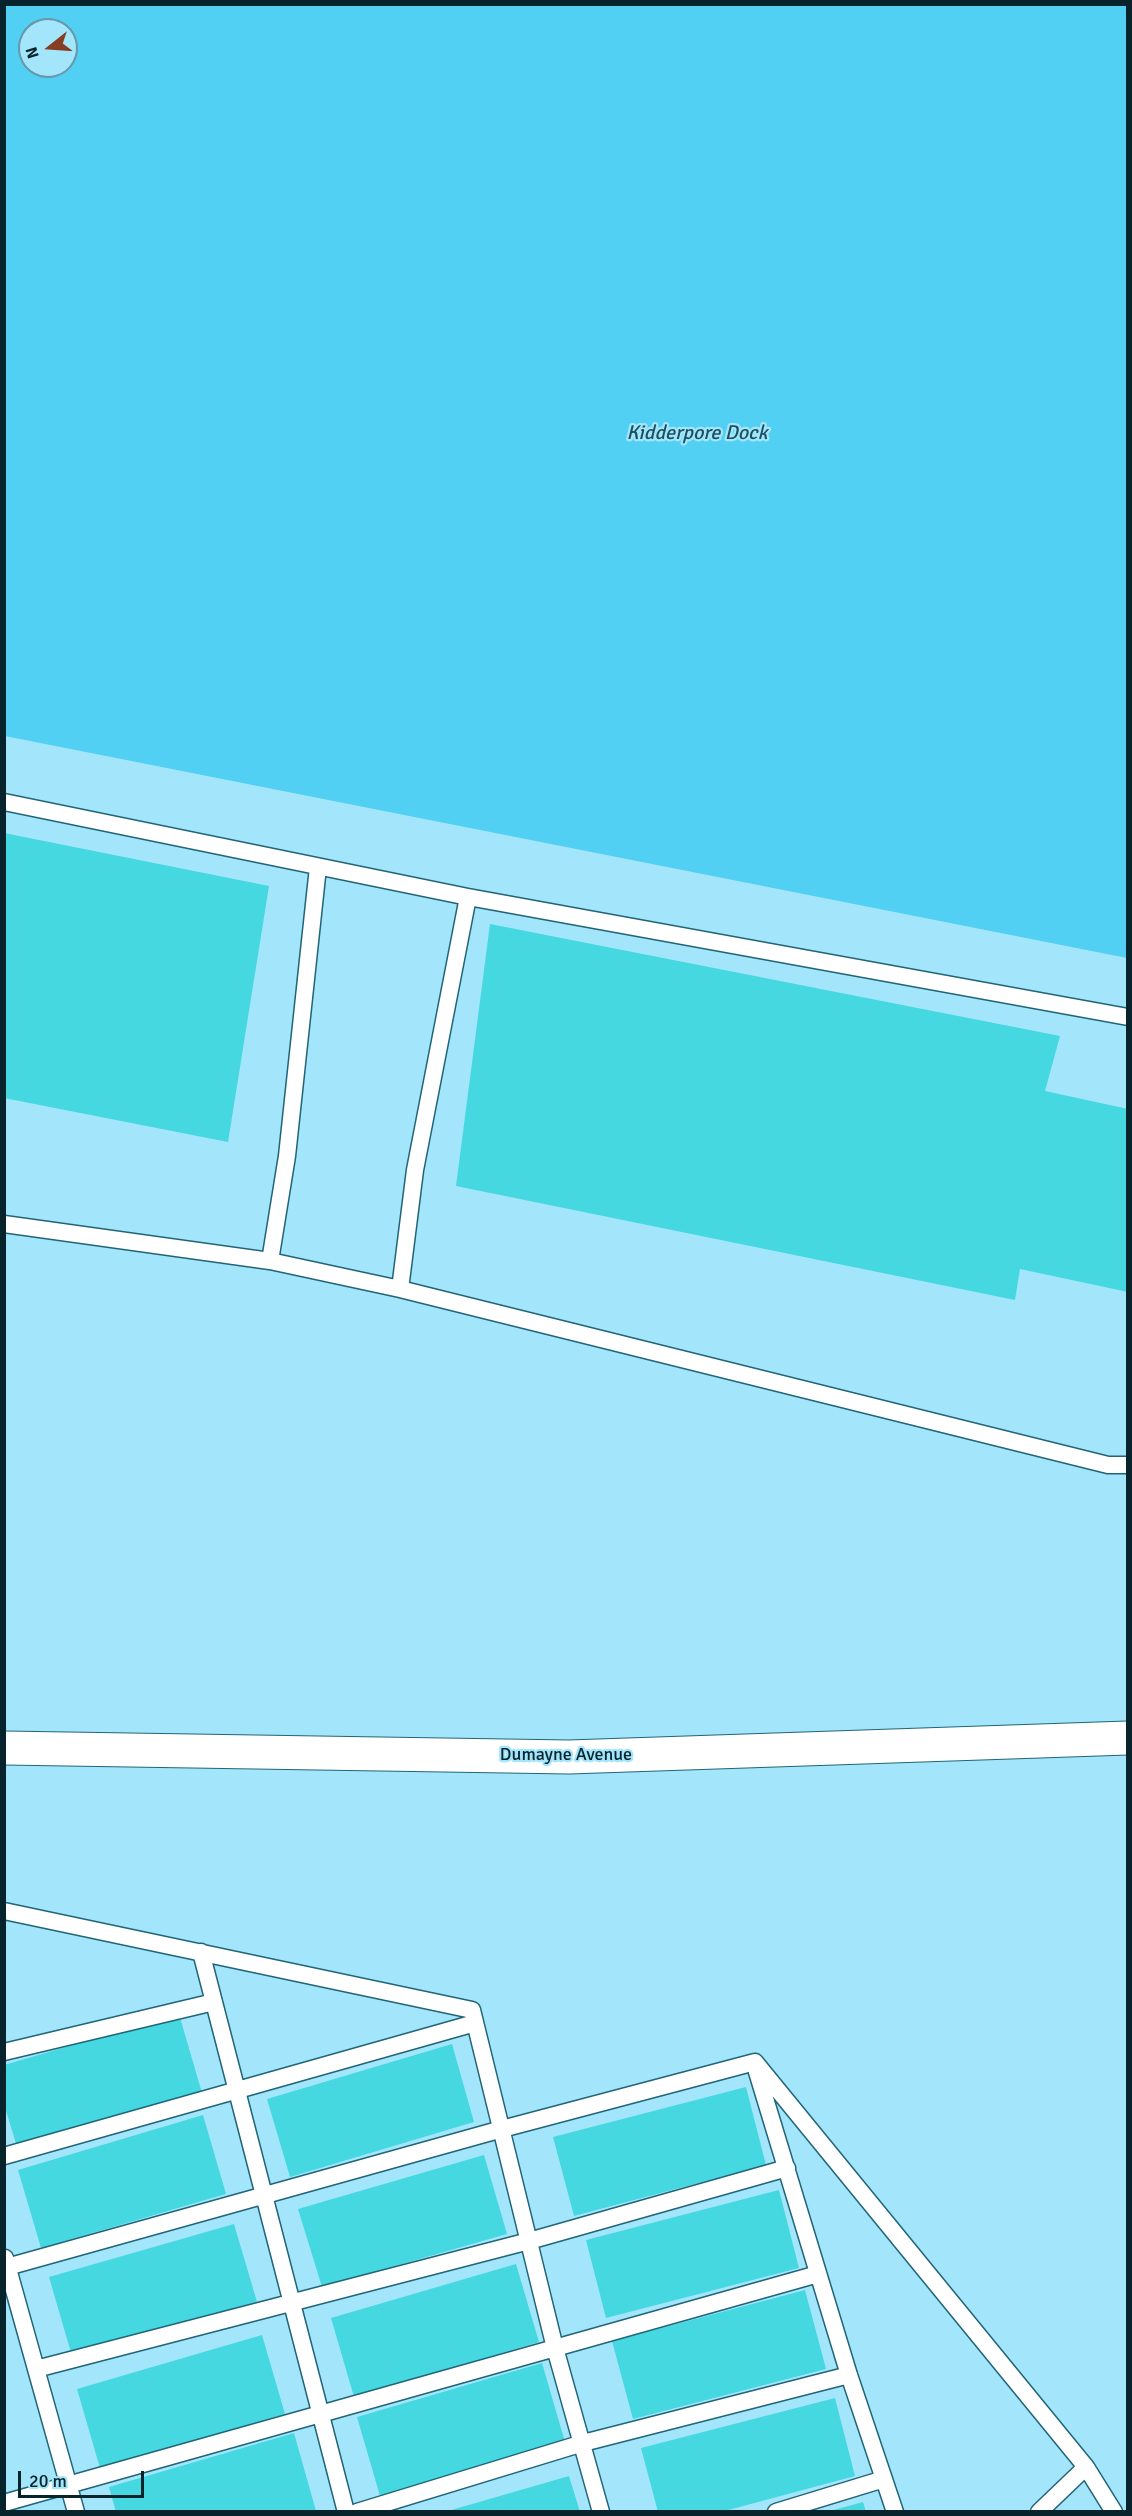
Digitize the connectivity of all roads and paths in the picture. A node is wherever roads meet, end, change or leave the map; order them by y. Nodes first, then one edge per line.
1 (4, 802) edge
2 (318, 867) junction
3 (468, 897) junction
4 (1128, 1017) edge
5 (4, 1224) edge
6 (270, 1261) junction
7 (400, 1289) junction
8 (1128, 1465) edge
9 (1128, 1738) edge
10 (4, 1748) edge
11 (4, 1911) edge
12 (201, 1952) junction
13 (214, 2002) junction
14 (475, 2023) junction
15 (4, 2052) edge
16 (755, 2062) junction
17 (236, 2090) junction
18 (502, 2129) junction
19 (4, 2156) edge
20 (787, 2168) junction
21 (264, 2195) junction
22 (530, 2241) junction
23 (6, 2262) edge
24 (818, 2274) junction
25 (292, 2303) junction
26 (555, 2348) junction
27 (36, 2369) junction
28 (849, 2375) junction
29 (320, 2414) junction
30 (583, 2443) junction
31 (1086, 2467) junction
32 (884, 2479) junction
33 (69, 2486) junction
34 (4, 2503) edge
35 (76, 2511) edge
36 (346, 2511) edge
37 (357, 2511) edge
38 (601, 2511) edge
39 (776, 2511) edge
40 (895, 2511) edge
41 (1039, 2511) edge
42 (1114, 2511) edge

1 - 2 lane
2 - 3 lane
2 - 6 lane
3 - 4 lane
3 - 7 lane
5 - 6 lane
6 - 7 lane
7 - 8 lane
9 - 10 street, Dumayne Avenue
11 - 12 lane
12 - 13 lane
12 - 14 lane
13 - 15 lane
13 - 17 lane
14 - 17 lane
14 - 18 lane
16 - 18 lane
16 - 20 lane
16 - 31 lane
17 - 19 lane
17 - 21 lane
18 - 21 lane
18 - 22 lane
20 - 22 lane
20 - 24 lane
21 - 23 lane
21 - 25 lane
22 - 25 lane
22 - 26 lane
23 - 27 lane
24 - 26 lane
24 - 28 lane
25 - 27 lane
25 - 29 lane
26 - 29 lane
26 - 30 lane
27 - 33 lane
28 - 30 lane
28 - 32 lane
29 - 33 lane
29 - 36 lane
30 - 37 lane
30 - 38 lane
31 - 41 lane
31 - 42 lane
32 - 39 lane
32 - 40 lane
33 - 34 lane
33 - 35 lane

